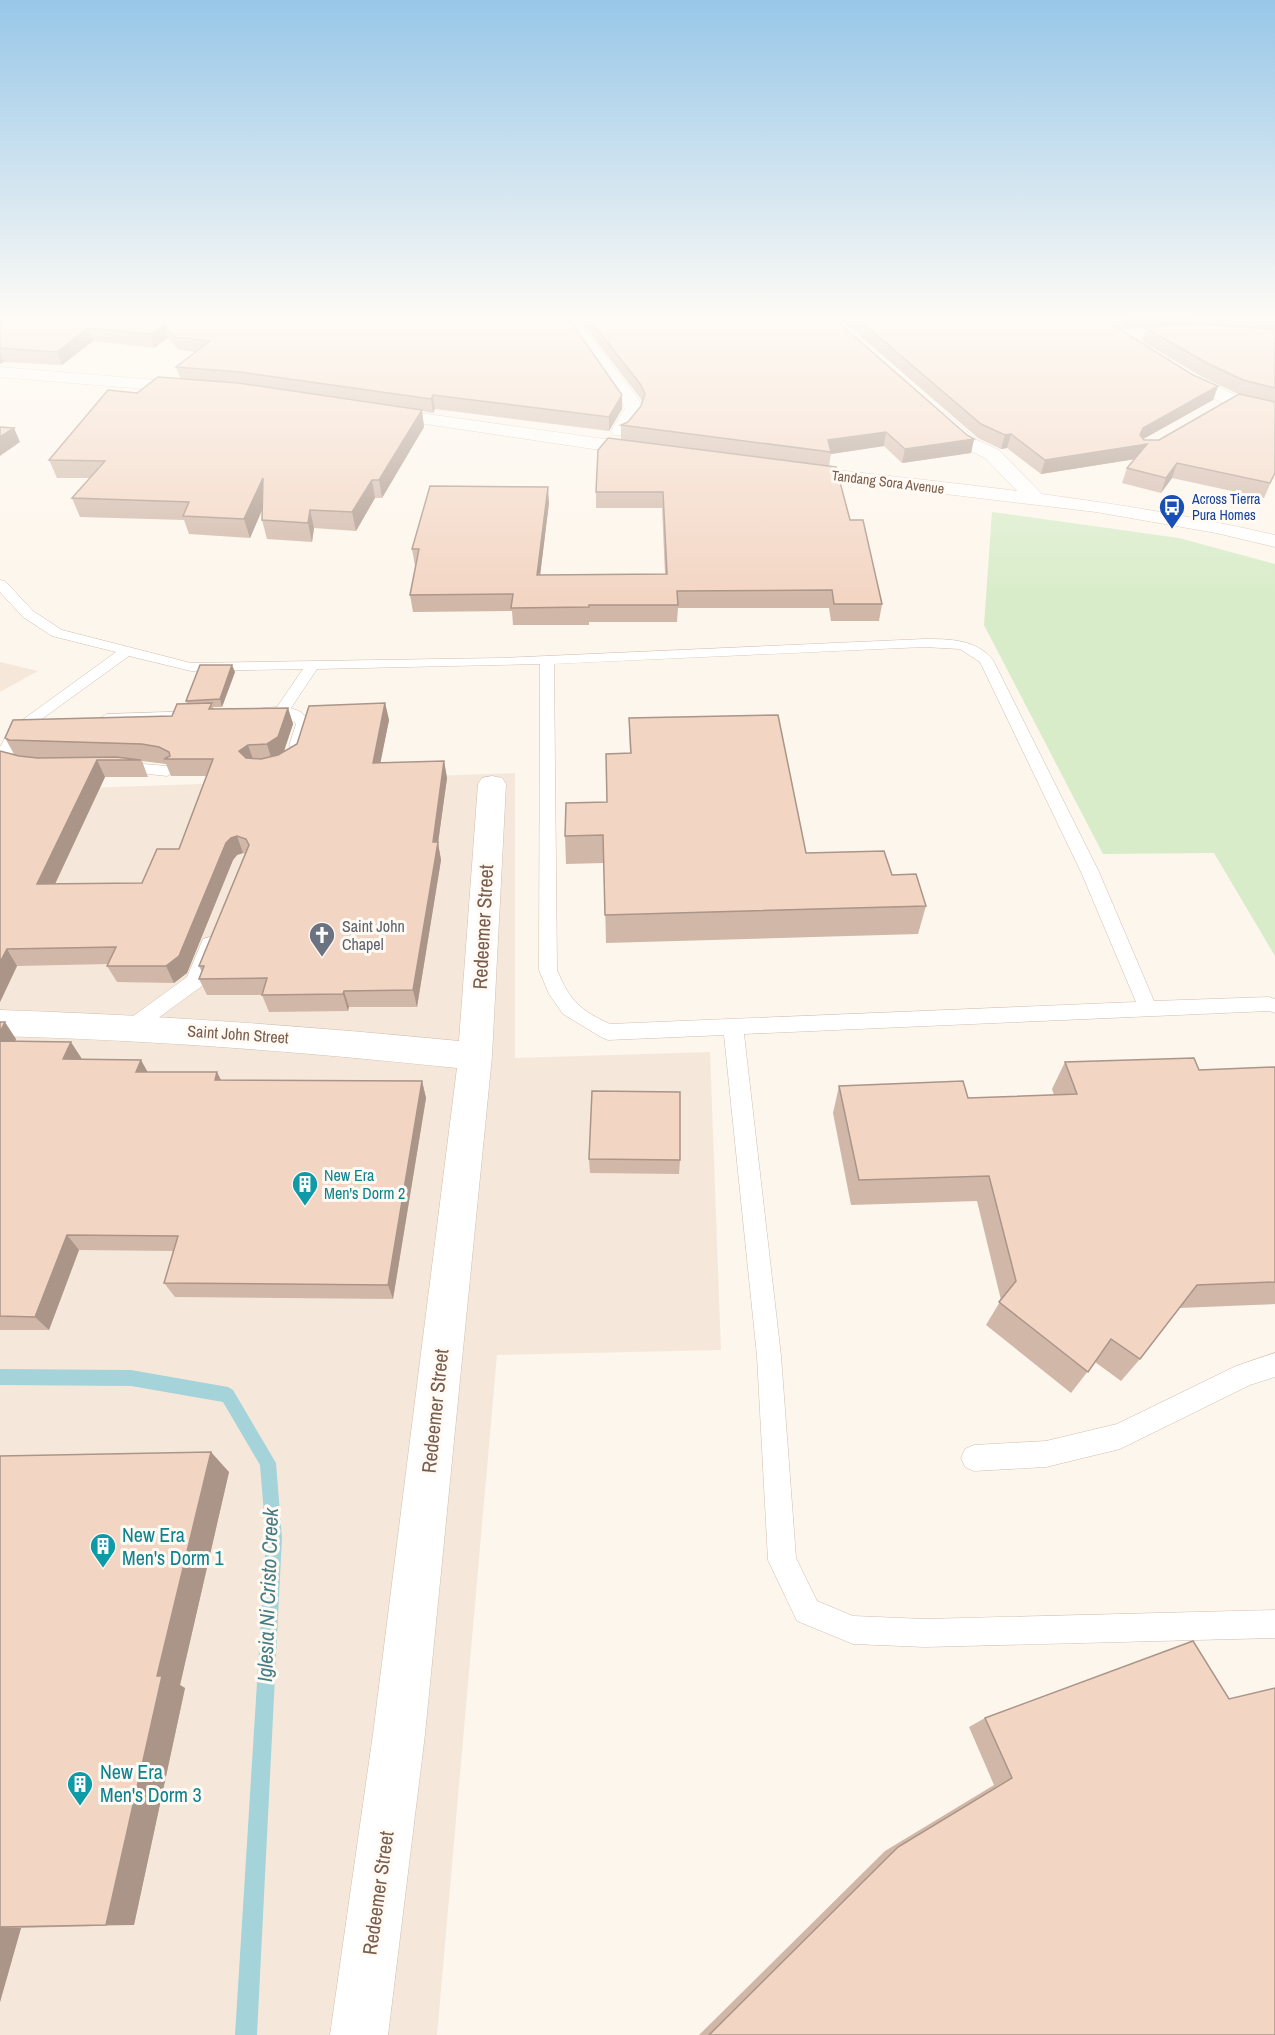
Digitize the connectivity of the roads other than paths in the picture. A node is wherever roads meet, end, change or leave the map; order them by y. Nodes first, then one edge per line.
1 (364, 410) edge
2 (634, 410) edge
3 (931, 410) edge
4 (620, 431) dead end
5 (971, 444) junction
6 (666, 454) edge
7 (782, 469) edge
8 (1004, 496) junction
9 (1036, 499) junction
10 (1275, 541) edge
11 (0, 584) edge
12 (125, 652) junction
13 (547, 661) junction
14 (312, 666) junction
15 (282, 711) junction
16 (247, 713) edge
17 (212, 714) edge
18 (96, 719) edge
19 (62, 720) edge
20 (27, 722) junction
21 (292, 759) edge
22 (39, 766) edge
23 (107, 767) edge
24 (167, 771) edge
25 (492, 784) dead end
26 (218, 925) edge
27 (1275, 1006) edge
28 (1148, 1010) junction
29 (0, 1023) edge
30 (733, 1026) junction
31 (132, 1027) junction
32 (476, 1056) junction
33 (1275, 1365) edge
34 (974, 1458) dead end
35 (1275, 1624) edge
36 (359, 2035) edge

1 - 6 street
2 - 4 street
3 - 5 street
5 - 8 street
5 - 9 street
7 - 8 street, Tandang Sora Avenue
8 - 9 street, Tandang Sora Avenue
9 - 10 street, Tandang Sora Avenue
11 - 12 lane
12 - 14 lane
12 - 20 lane
13 - 14 lane
13 - 28 lane
13 - 30 lane
14 - 15 lane
15 - 16 lane
15 - 21 lane
17 - 18 lane
19 - 20 lane
20 - 22 lane
23 - 24 lane
25 - 32 street, Redeemer Street
26 - 31 lane
27 - 28 lane
28 - 30 lane
29 - 31 street, Saint John Street
30 - 35 lane
31 - 32 street, Saint John Street
32 - 36 street, Redeemer Street
33 - 34 lane

